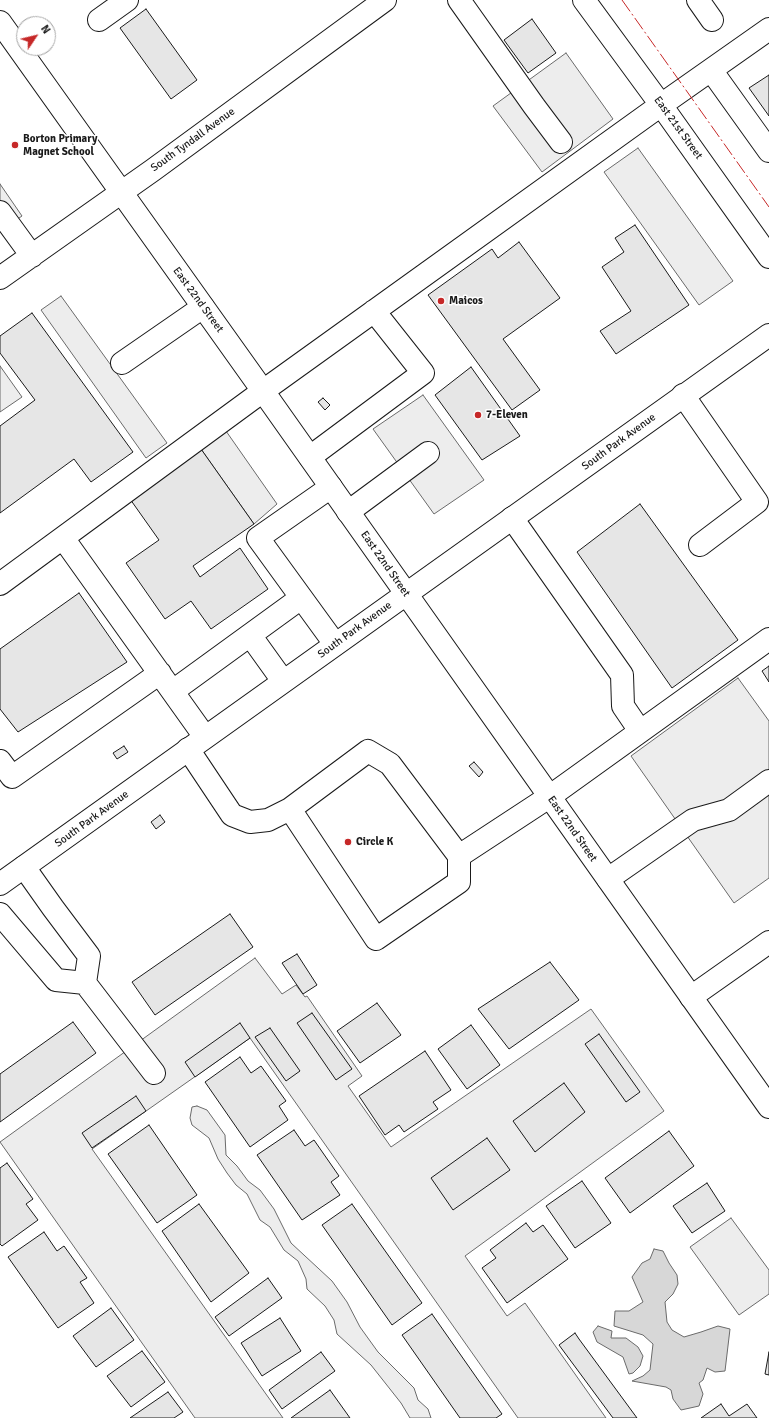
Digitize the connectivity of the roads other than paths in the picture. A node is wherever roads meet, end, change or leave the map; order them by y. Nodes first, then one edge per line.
1 (127, 0) edge
2 (386, 0) edge
3 (459, 0) edge
4 (584, 0) edge
5 (698, 0) edge
6 (100, 20) dead end
7 (712, 20) dead end
8 (0, 22) edge
9 (769, 30) edge
10 (711, 70) junction
11 (661, 105) junction
12 (561, 142) dead end
13 (769, 151) edge
14 (121, 192) junction
15 (0, 212) edge
16 (32, 256) junction
17 (769, 257) edge
18 (0, 278) edge
19 (203, 307) junction
20 (374, 311) junction
21 (769, 335) edge
22 (122, 364) dead end
23 (263, 391) junction
24 (683, 396) junction
25 (428, 453) dead end
26 (310, 457) junction
27 (331, 487) junction
28 (763, 503) edge
29 (348, 512) junction
30 (512, 518) junction
31 (63, 538) junction
32 (700, 545) dead end
33 (0, 584) edge
34 (406, 593) junction
35 (301, 598) junction
36 (250, 635) junction
37 (769, 639) edge
38 (335, 644) junction
39 (160, 673) junction
40 (283, 681) junction
41 (173, 691) junction
42 (640, 731) junction
43 (197, 743) junction
44 (0, 761) edge
45 (769, 781) edge
46 (549, 797) junction
47 (290, 809) junction
48 (459, 856) junction
49 (8, 874) edge
50 (608, 879) junction
51 (0, 914) edge
52 (769, 942) edge
53 (85, 984) junction
54 (691, 997) junction
55 (154, 1073) dead end
56 (769, 1107) edge

1 - 6 main road
2 - 14 main road, South Tyndall Avenue
3 - 12 main road
4 - 11 main road, East 21st Street
5 - 7 main road
8 - 14 main road, East 22nd Street
9 - 10 main road
10 - 11 main road
10 - 13 main road
11 - 17 main road, East 21st Street
11 - 20 main road
14 - 16 main road, South Tyndall Avenue
14 - 19 main road, East 22nd Street
15 - 16 main road
16 - 18 main road, South Tyndall Avenue
19 - 22 main road
19 - 23 main road, East 22nd Street
20 - 23 main road
20 - 26 main road
21 - 24 main road, South Park Avenue
23 - 26 main road, East 22nd Street
23 - 31 main road
24 - 28 main road
24 - 30 main road, South Park Avenue
25 - 29 main road
26 - 27 main road, East 22nd Street
27 - 29 main road, East 22nd Street
27 - 35 main road
28 - 32 main road
29 - 34 main road, East 22nd Street
30 - 34 main road, South Park Avenue
30 - 42 main road
31 - 33 main road
31 - 39 main road
34 - 38 main road, South Park Avenue
34 - 46 main road, East 22nd Street
35 - 36 main road
35 - 38 main road
36 - 40 main road
36 - 41 main road
37 - 42 main road
38 - 40 main road, South Park Avenue
39 - 41 main road
39 - 44 main road
40 - 43 main road, South Park Avenue
41 - 43 main road
42 - 46 main road
43 - 47 main road
43 - 49 main road, South Park Avenue
45 - 50 main road
46 - 48 main road
46 - 50 main road, East 22nd Street
47 - 48 main road
47 - 48 main road
49 - 53 main road
50 - 54 main road, East 22nd Street
51 - 53 main road
52 - 54 main road
53 - 55 main road
54 - 56 main road, East 22nd Street

